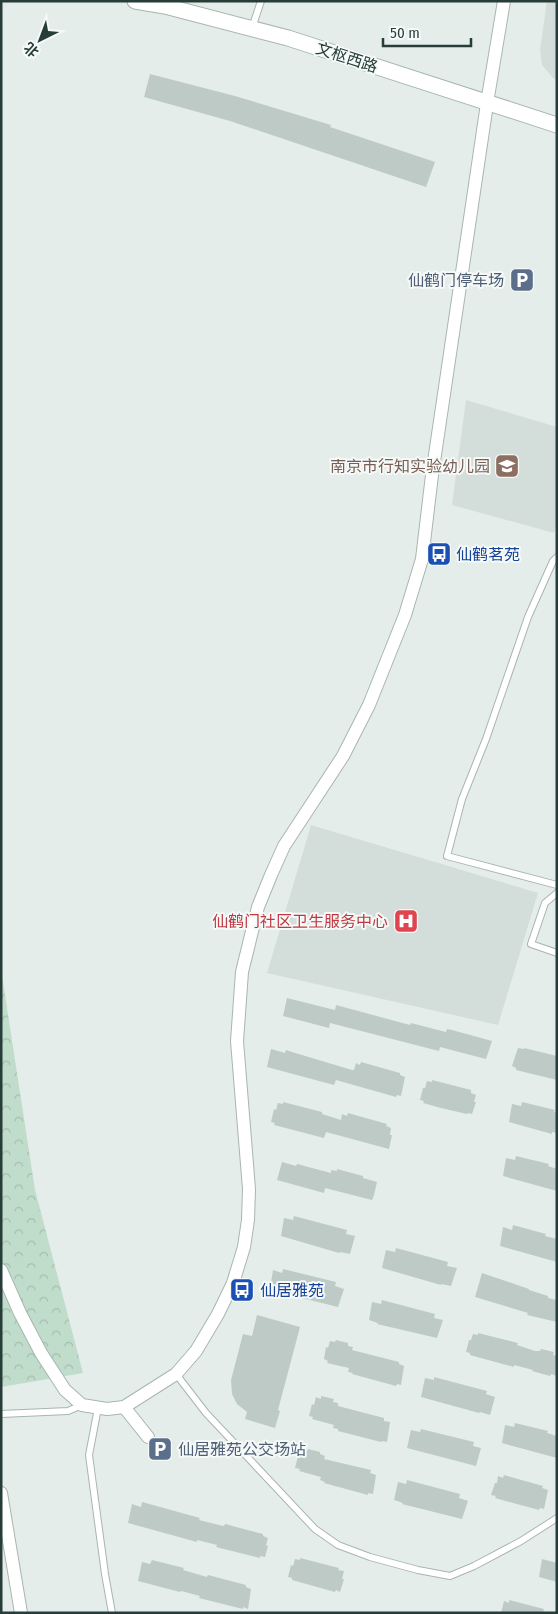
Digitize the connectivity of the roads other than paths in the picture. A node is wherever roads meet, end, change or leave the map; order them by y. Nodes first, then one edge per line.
1 (135, 1) edge
2 (261, 1) edge
3 (504, 1) edge
4 (252, 28) junction
5 (487, 102) junction
6 (557, 124) edge
7 (557, 557) edge
8 (557, 885) edge
9 (557, 893) edge
10 (557, 953) edge
11 (1, 1270) edge
12 (176, 1374) junction
13 (82, 1405) junction
14 (124, 1407) junction
15 (98, 1408) junction
16 (1, 1414) edge
17 (148, 1437) dead end
18 (1, 1493) edge
19 (557, 1518) edge
20 (21, 1613) edge
21 (112, 1613) edge

1 - 4 street, 文枢西路
2 - 4 lane
3 - 5 street
4 - 5 street, 文枢西路
5 - 6 street, 文枢西路
5 - 12 street
7 - 8 lane
9 - 10 lane
11 - 13 street
12 - 14 street
12 - 19 lane
13 - 15 street
13 - 16 lane
14 - 15 street
14 - 17 street
15 - 21 lane
18 - 20 street

